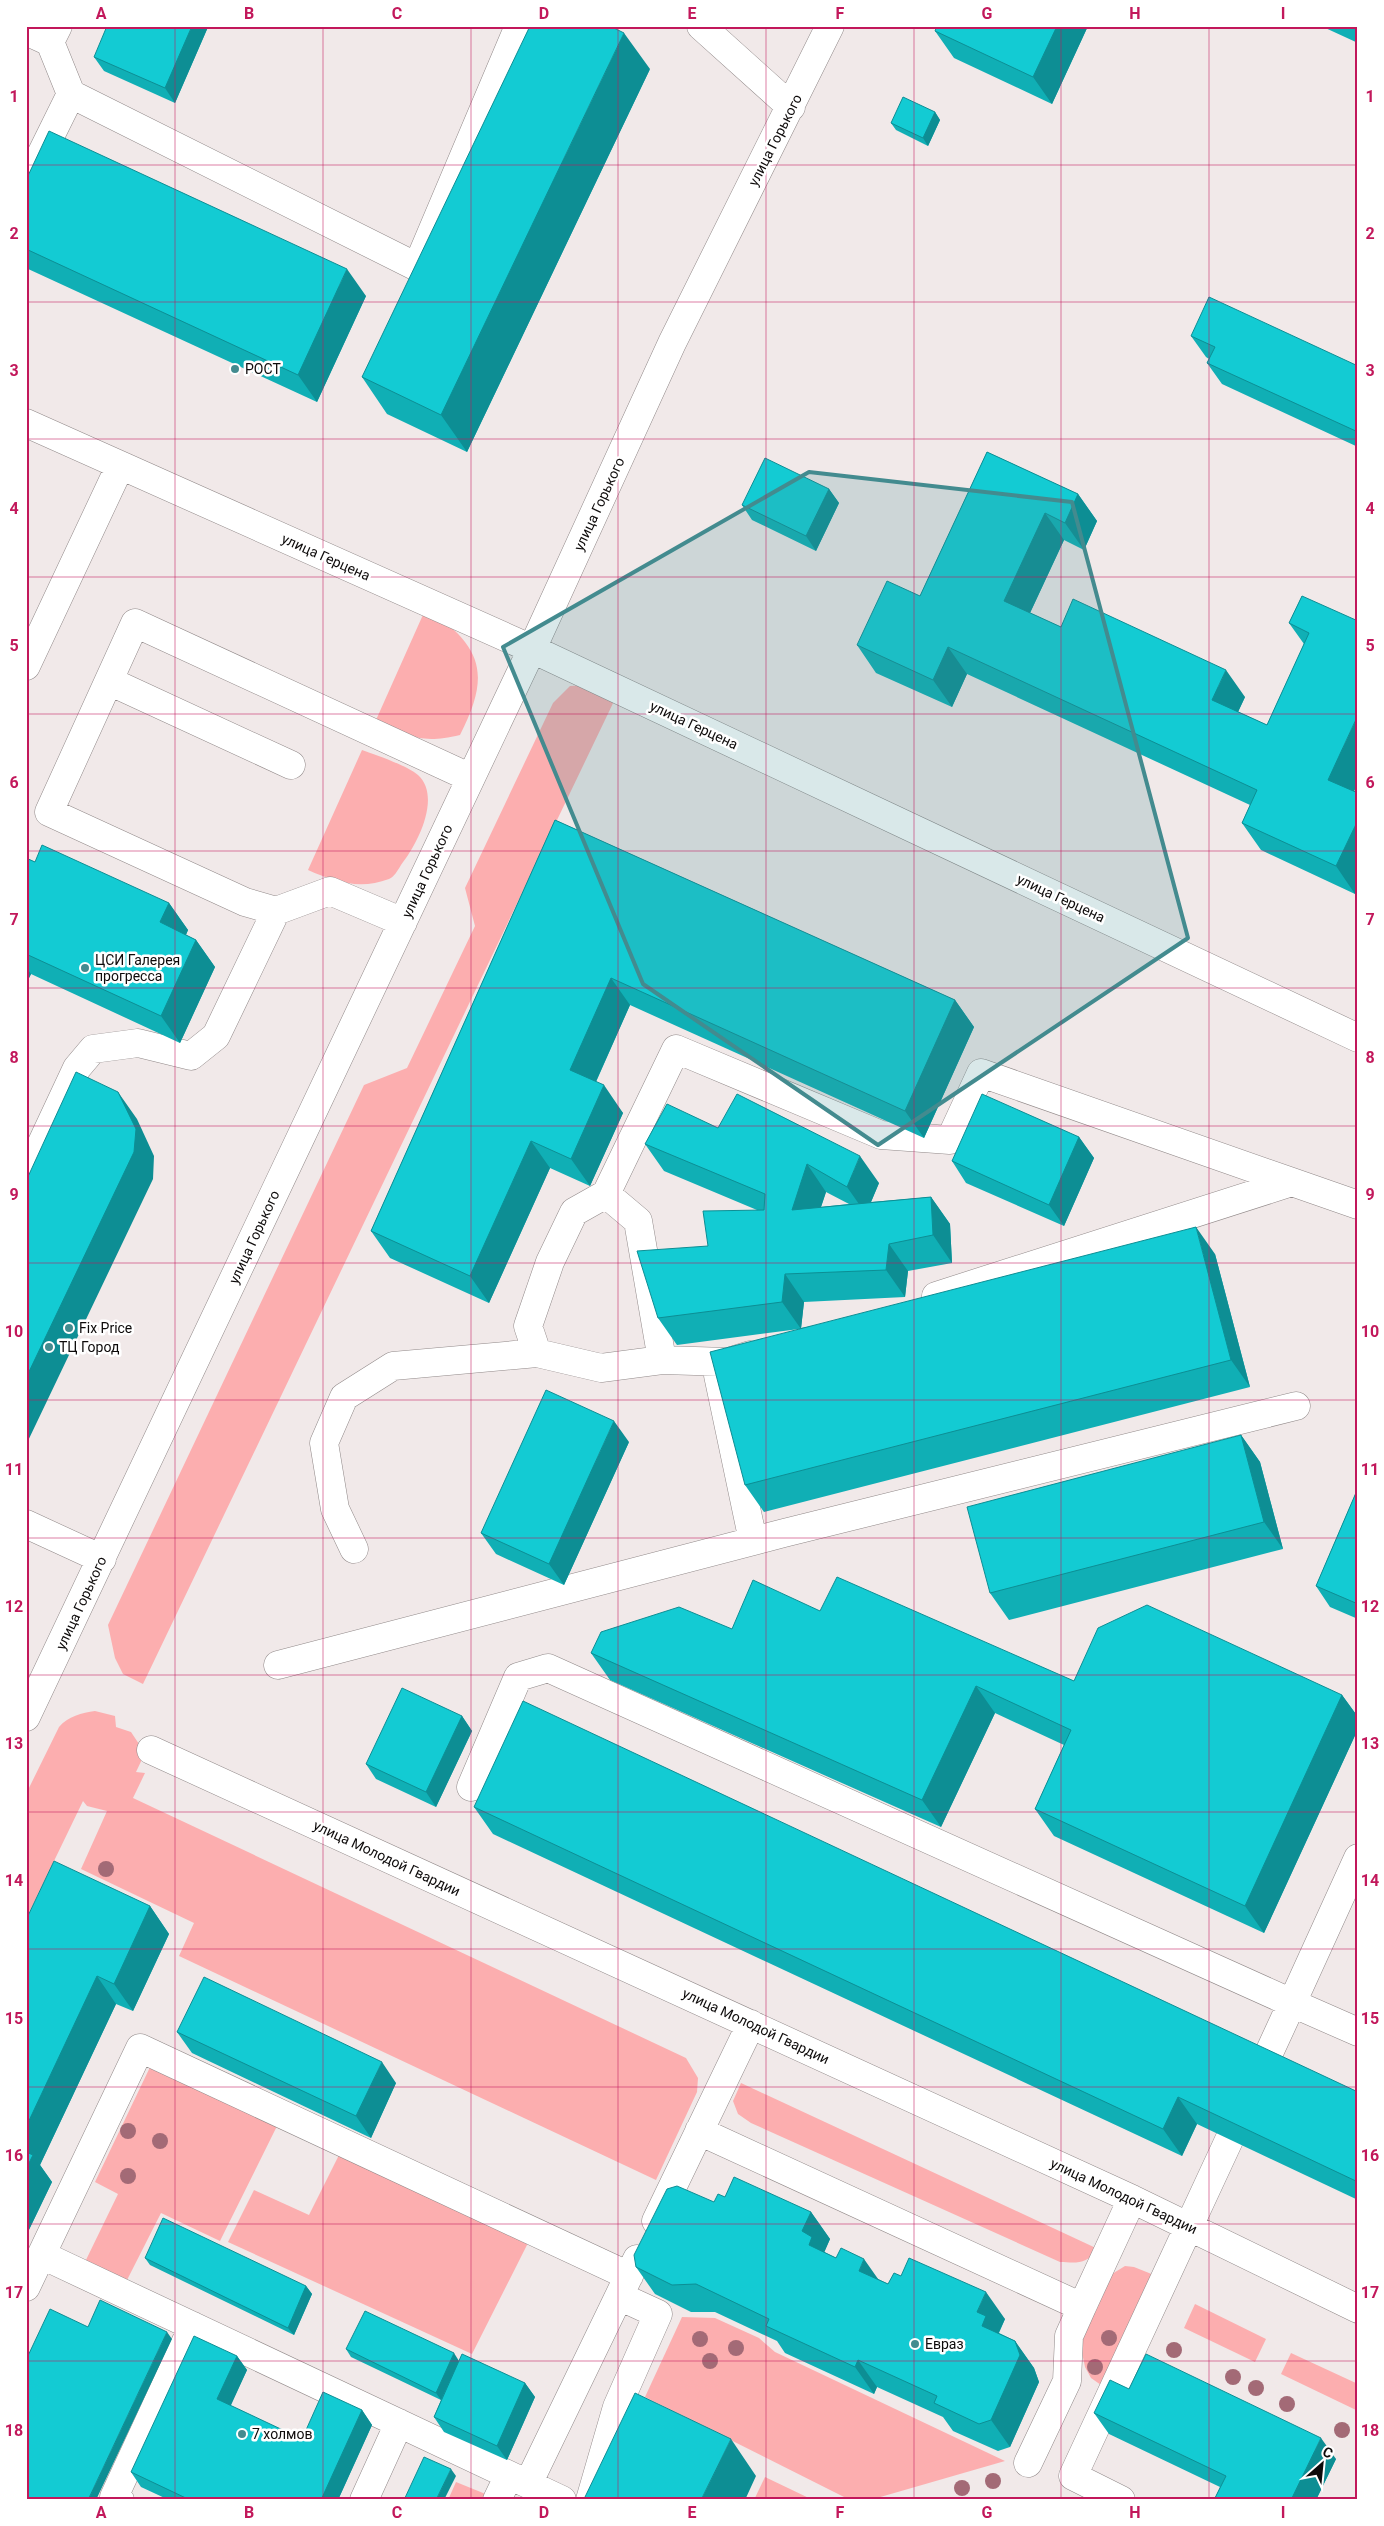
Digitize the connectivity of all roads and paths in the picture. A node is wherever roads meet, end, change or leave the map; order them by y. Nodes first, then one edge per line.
1 (519, 26) edge
2 (701, 26) edge
3 (830, 26) edge
4 (45, 33) edge
5 (71, 94) junction
6 (791, 107) junction
7 (26, 185) edge
8 (26, 423) edge
9 (120, 466) junction
10 (532, 649) junction
11 (26, 666) edge
12 (109, 681) junction
13 (291, 765) dead end
14 (471, 778) junction
15 (276, 912) junction
16 (403, 922) junction
17 (1358, 1038) edge
18 (26, 1177) edge
19 (1292, 1182) junction
20 (606, 1194) junction
21 (1358, 1205) edge
22 (916, 1302) edge
23 (775, 1347) edge
24 (537, 1353) junction
25 (662, 1360) junction
26 (715, 1361) junction
27 (1296, 1406) dead end
28 (26, 1524) edge
29 (753, 1541) junction
30 (354, 1549) dead end
31 (102, 1559) junction
32 (278, 1665) dead end
33 (26, 1717) edge
34 (151, 1750) dead end
35 (471, 1788) dead end
36 (1358, 1858) edge
37 (1292, 2002) junction
38 (751, 2024) junction
39 (1358, 2032) edge
40 (1263, 2066) edge
41 (699, 2131) junction
42 (1230, 2140) edge
43 (1132, 2199) junction
44 (1190, 2227) junction
45 (42, 2255) junction
46 (624, 2286) junction
47 (26, 2288) edge
48 (1082, 2307) junction
49 (1358, 2309) edge
50 (193, 2326) junction
51 (399, 2423) junction
52 (1028, 2463) dead end
53 (519, 2479) junction
54 (120, 2500) edge
55 (364, 2500) edge
56 (497, 2500) edge
57 (562, 2500) edge
58 (590, 2500) edge
59 (1121, 2500) edge

1 - 5 street
2 - 6 street
3 - 6 street, улица Горького
4 - 5 street
5 - 7 street
6 - 10 street, улица Горького
8 - 9 street, улица Герцена
9 - 10 street, улица Герцена
9 - 11 street
10 - 14 street, улица Горького
10 - 17 street, улица Герцена
12 - 13 street
12 - 14 street
12 - 15 street
14 - 16 street, улица Горького
15 - 16 street
15 - 18 street
16 - 31 street, улица Горького
19 - 20 street
19 - 21 street
19 - 22 street
20 - 24 street
20 - 25 street
23 - 26 street
24 - 25 street
24 - 30 street
25 - 26 street
26 - 29 street
27 - 29 street
28 - 31 street
29 - 32 street
31 - 33 street, улица Горького
34 - 38 street, улица Молодой Гвардии
35 - 37 street
36 - 37 street
37 - 39 street
37 - 40 street
38 - 41 street
38 - 43 street, улица Молодой Гвардии
41 - 46 street
41 - 48 street
42 - 44 street
43 - 44 street, улица Молодой Гвардии
43 - 48 street
44 - 49 street, улица Молодой Гвардии
44 - 59 street
45 - 46 street
45 - 47 street
45 - 50 street
46 - 53 street
46 - 58 street
48 - 52 street
50 - 51 street
50 - 54 street
51 - 53 street
51 - 55 street
53 - 56 street
53 - 57 street

